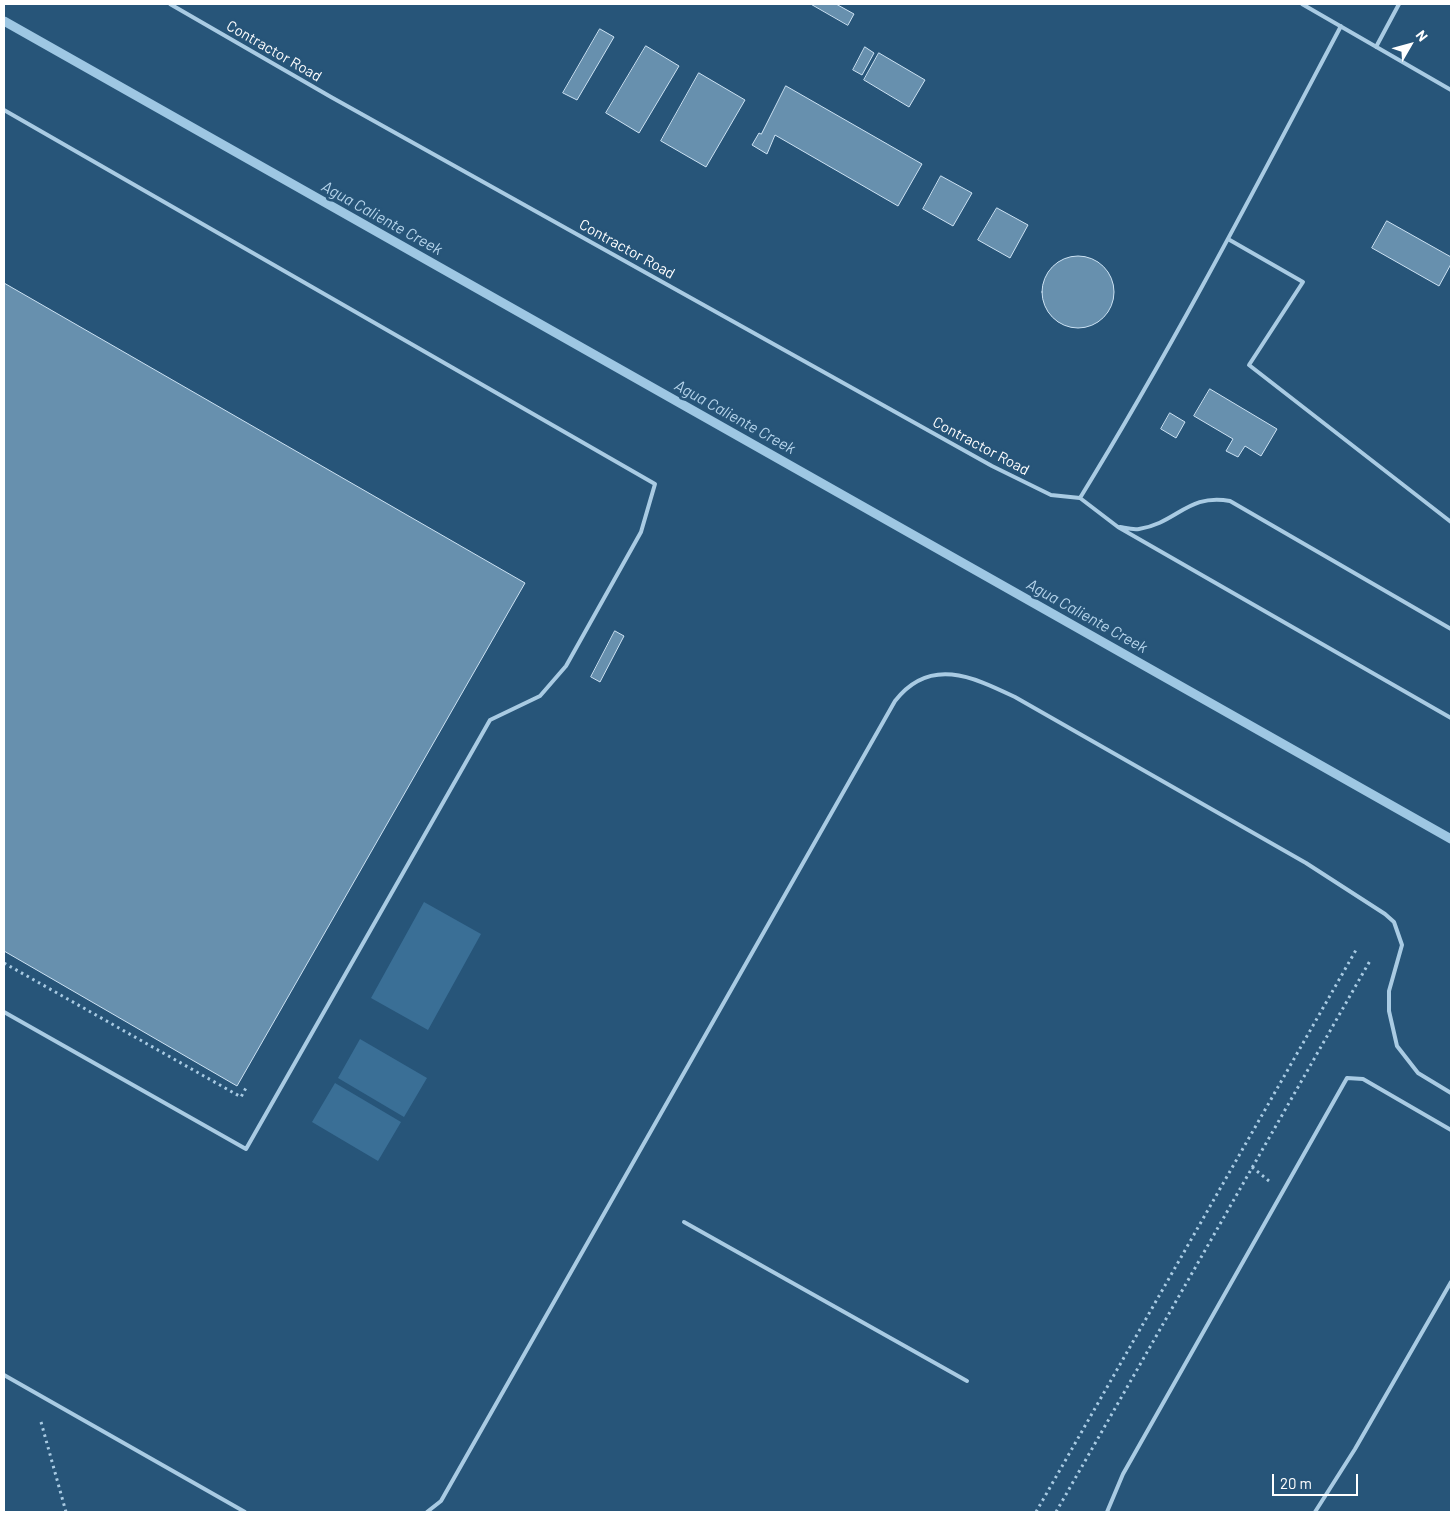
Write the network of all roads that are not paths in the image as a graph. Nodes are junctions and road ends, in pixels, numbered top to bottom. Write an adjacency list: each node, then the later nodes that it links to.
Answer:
1 (170, 4): 9 (lane, Contractor Road)
2 (1304, 4): 4 (lane)
3 (1399, 4): 5 (lane)
4 (1341, 26): 5 (lane); 8 (lane)
5 (1376, 47): 6 (lane)
6 (1451, 90)
7 (4, 110): 14 (lane)
8 (1228, 239): 9 (lane); 10 (lane)
9 (1080, 498): 11 (lane)
10 (1451, 522)
11 (1118, 527): 12 (lane); 13 (lane)
12 (1451, 629)
13 (1451, 718)
14 (4, 1012)
15 (1451, 1093): 22 (lane)
16 (1451, 1130): 23 (lane)
17 (684, 1222): 20 (lane)
18 (1451, 1282): 24 (lane)
19 (4, 1375): 21 (lane)
20 (967, 1381)
21 (245, 1512)
22 (426, 1512)
23 (1107, 1512)
24 (1315, 1512)

